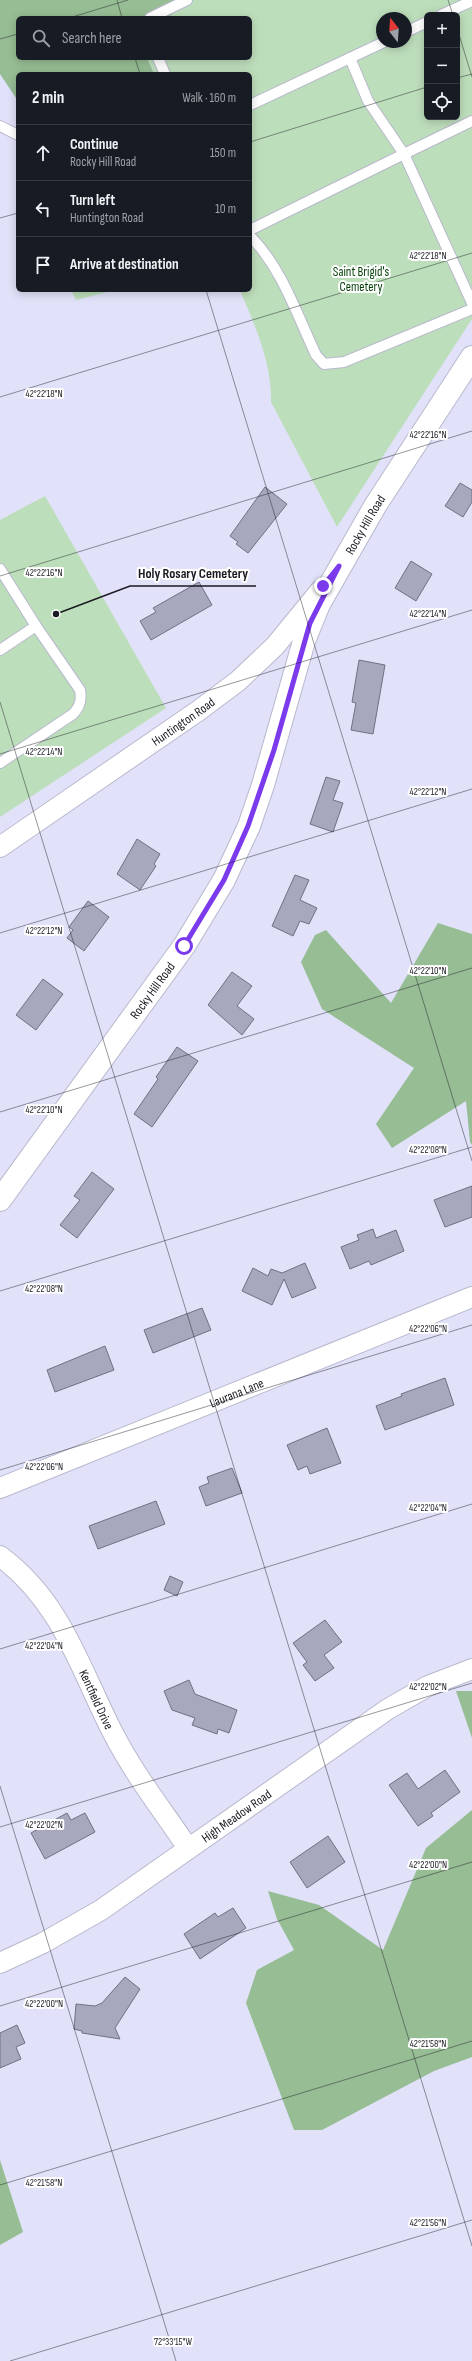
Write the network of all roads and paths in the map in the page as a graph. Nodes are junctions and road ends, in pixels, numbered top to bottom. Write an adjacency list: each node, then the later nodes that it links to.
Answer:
1 (187, 0): 4 (lane)
2 (472, 1): 3 (lane)
3 (448, 12)
4 (154, 16)
5 (424, 23): 6 (lane)
6 (412, 29)
7 (376, 46): 8 (lane)
8 (350, 58): 11 (lane); 15 (lane)
9 (159, 60): 10 (lane)
10 (164, 72)
11 (252, 104)
12 (472, 121): 15 (lane)
13 (0, 126): 14 (lane)
14 (16, 134)
15 (404, 154): 16 (lane); 18 (lane)
16 (252, 229)
17 (252, 238): 19 (lane)
18 (472, 303)
19 (472, 309)
20 (472, 357): 21 (street, Rocky Hill Road)
21 (339, 566): 26 (street, Huntington Road); 27 (street, Rocky Hill Road)
22 (0, 569): 23 (lane)
23 (36, 626): 24 (lane); 25 (lane)
24 (0, 650)
25 (0, 763)
26 (0, 847)
27 (0, 1200)
28 (472, 1297): 29 (street, Laurana Lane)
29 (0, 1488)
30 (0, 1556): 32 (street, Kentfield Drive)
31 (472, 1669): 32 (street, High Meadow Road)
32 (188, 1848): 33 (street, High Meadow Road)
33 (0, 1963)

